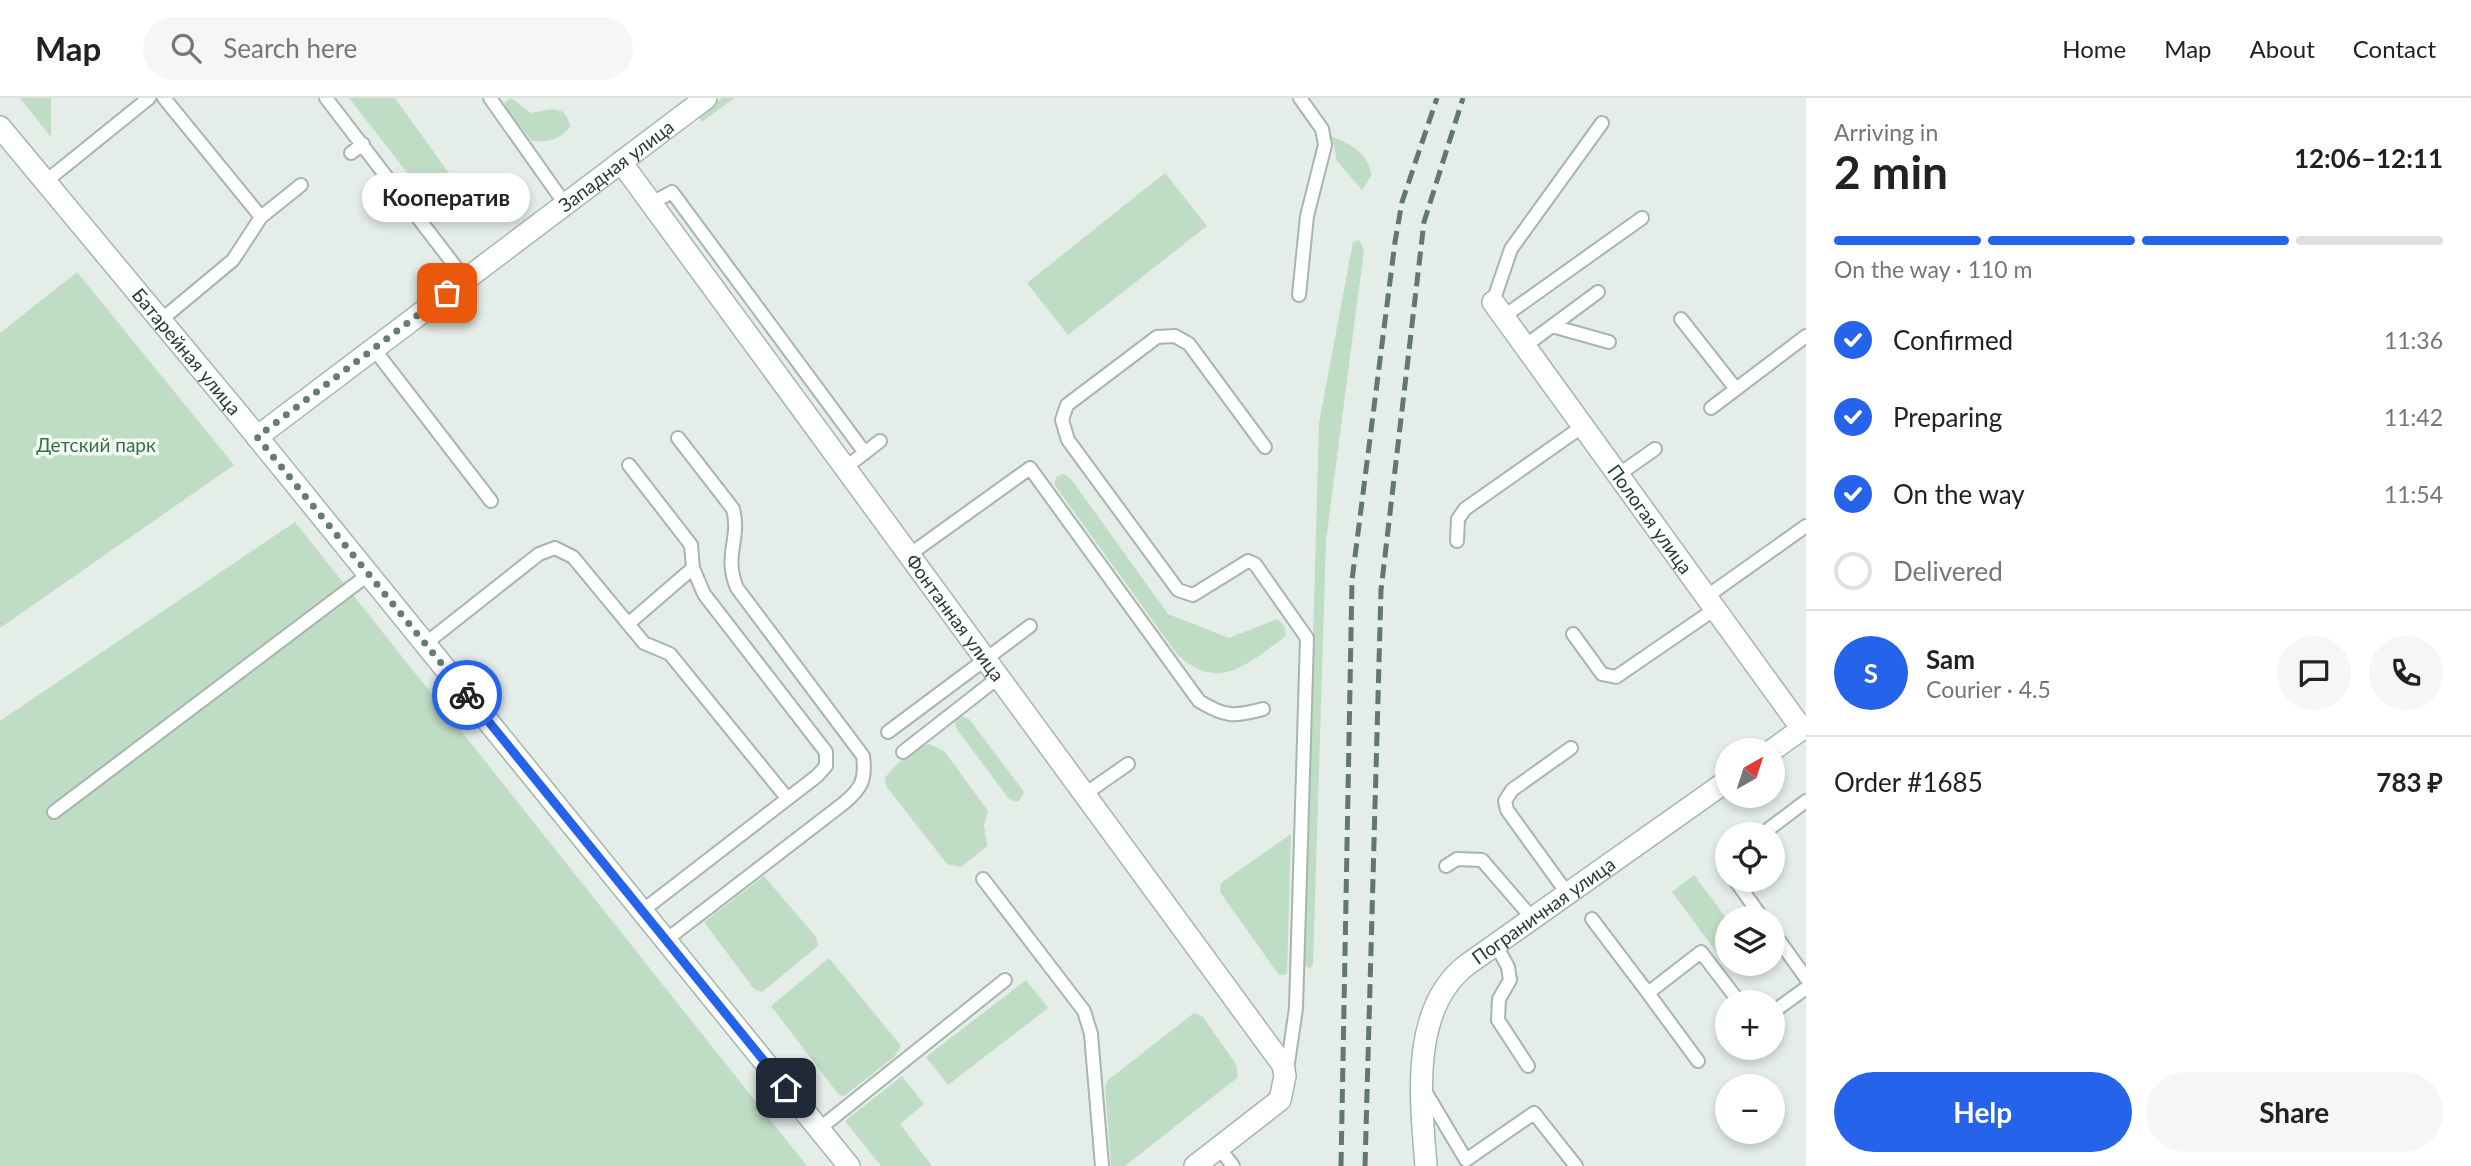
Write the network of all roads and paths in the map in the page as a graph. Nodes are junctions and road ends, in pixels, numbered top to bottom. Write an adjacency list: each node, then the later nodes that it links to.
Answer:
1 (149, 98): 12 (lane)
2 (164, 98): 16 (lane)
3 (326, 98): 9 (lane)
4 (490, 98): 15 (lane)
5 (706, 98): 11 (street, Западная улица)
6 (1300, 98): 20 (lane)
7 (1602, 123): 21 (lane)
8 (0, 127): 12 (street, Батарейная улица)
9 (363, 144): 10 (lane); 18 (lane)
10 (351, 153)
11 (621, 162): 14 (street, Фонтанная улица); 15 (street, Западная улица)
12 (46, 182): 23 (street, Батарейная улица)
13 (301, 185): 16 (lane)
14 (652, 203): 37 (lane); 39 (street, Фонтанная улица)
15 (565, 204): 18 (street, Западная улица)
16 (261, 217): 23 (lane)
17 (1643, 218): 21 (lane)
18 (466, 279): 28 (street, Западная улица)
19 (1598, 292): 24 (lane)
20 (1299, 295)
21 (1498, 309): 27 (street, Пологая улица)
22 (1681, 319): 29 (lane)
23 (161, 320): 32 (street, Батарейная улица)
24 (1552, 326): 26 (lane); 27 (lane)
25 (1806, 337): 29 (lane)
26 (1609, 342)
27 (1525, 346): 31 (street, Пологая улица)
28 (374, 349): 32 (street, Западная улица); 41 (lane)
29 (1736, 389): 30 (lane)
30 (1712, 408)
31 (1583, 426): 40 (street, Пологая улица); 43 (lane)
32 (257, 437): 46 (street, Батарейная улица)
33 (678, 438): 73 (lane)
34 (880, 441): 37 (lane)
35 (1265, 447): 84 (lane)
36 (1655, 449): 40 (lane)
37 (865, 453): 39 (lane)
38 (629, 466): 45 (lane)
39 (845, 468): 44 (street, Фонтанная улица)
40 (1618, 475): 47 (street, Пологая улица)
41 (491, 501)
42 (1806, 526): 47 (lane)
43 (1457, 541)
44 (909, 555): 52 (street, Фонтанная улица); 54 (lane)
45 (693, 568): 48 (lane); 63 (lane)
46 (369, 574): 51 (street, Батарейная улица); 65 (lane)
47 (1710, 603): 50 (lane); 55 (street, Пологая улица)
48 (628, 624): 51 (lane); 63 (lane)
49 (1030, 626): 52 (lane)
50 (1573, 634)
51 (425, 644): 70 (street, Батарейная улица)
52 (986, 659): 53 (street, Фонтанная улица); 56 (lane)
53 (999, 677): 59 (lane); 62 (street, Фонтанная улица)
54 (1263, 709)
55 (1805, 730): 57 (street)
56 (888, 732)
57 (1785, 742)
58 (1571, 748): 69 (lane)
59 (903, 752)
60 (1128, 764): 62 (lane)
61 (1715, 789): 69 (street, Пограничная улица)
62 (1085, 794): 84 (street, Фонтанная улица)
63 (787, 798): 70 (lane)
64 (1806, 801): 66 (lane)
65 (54, 812)
66 (1778, 822)
67 (1446, 866): 71 (lane)
68 (983, 879): 90 (lane)
69 (1567, 893): 71 (street, Пограничная улица)
70 (642, 911): 73 (street, Батарейная улица)
71 (1532, 918): 74 (street, Пограничная улица)
72 (1592, 919): 80 (lane)
73 (666, 940): 86 (street, Батарейная улица)
74 (1496, 945): 83 (lane); 85 (street, Пограничная улица)
75 (1785, 949): 76 (lane)
76 (1806, 978)
77 (1005, 980): 86 (lane)
78 (1806, 988): 81 (lane)
79 (1730, 990): 80 (lane)
80 (1648, 993): 82 (lane)
81 (1785, 1003)
82 (1698, 1061)
83 (1528, 1066)
84 (1285, 1076): 87 (street)
85 (1419, 1081): 88 (lane); 93 (street)
86 (819, 1129): 89 (street, Батарейная улица)
87 (1219, 1148): 91 (street); 92 (lane)
88 (1462, 1163): 94 (lane)
89 (849, 1166)
90 (1102, 1166)
91 (1195, 1166)
92 (1233, 1166)
93 (1426, 1166)
94 (1576, 1166)

